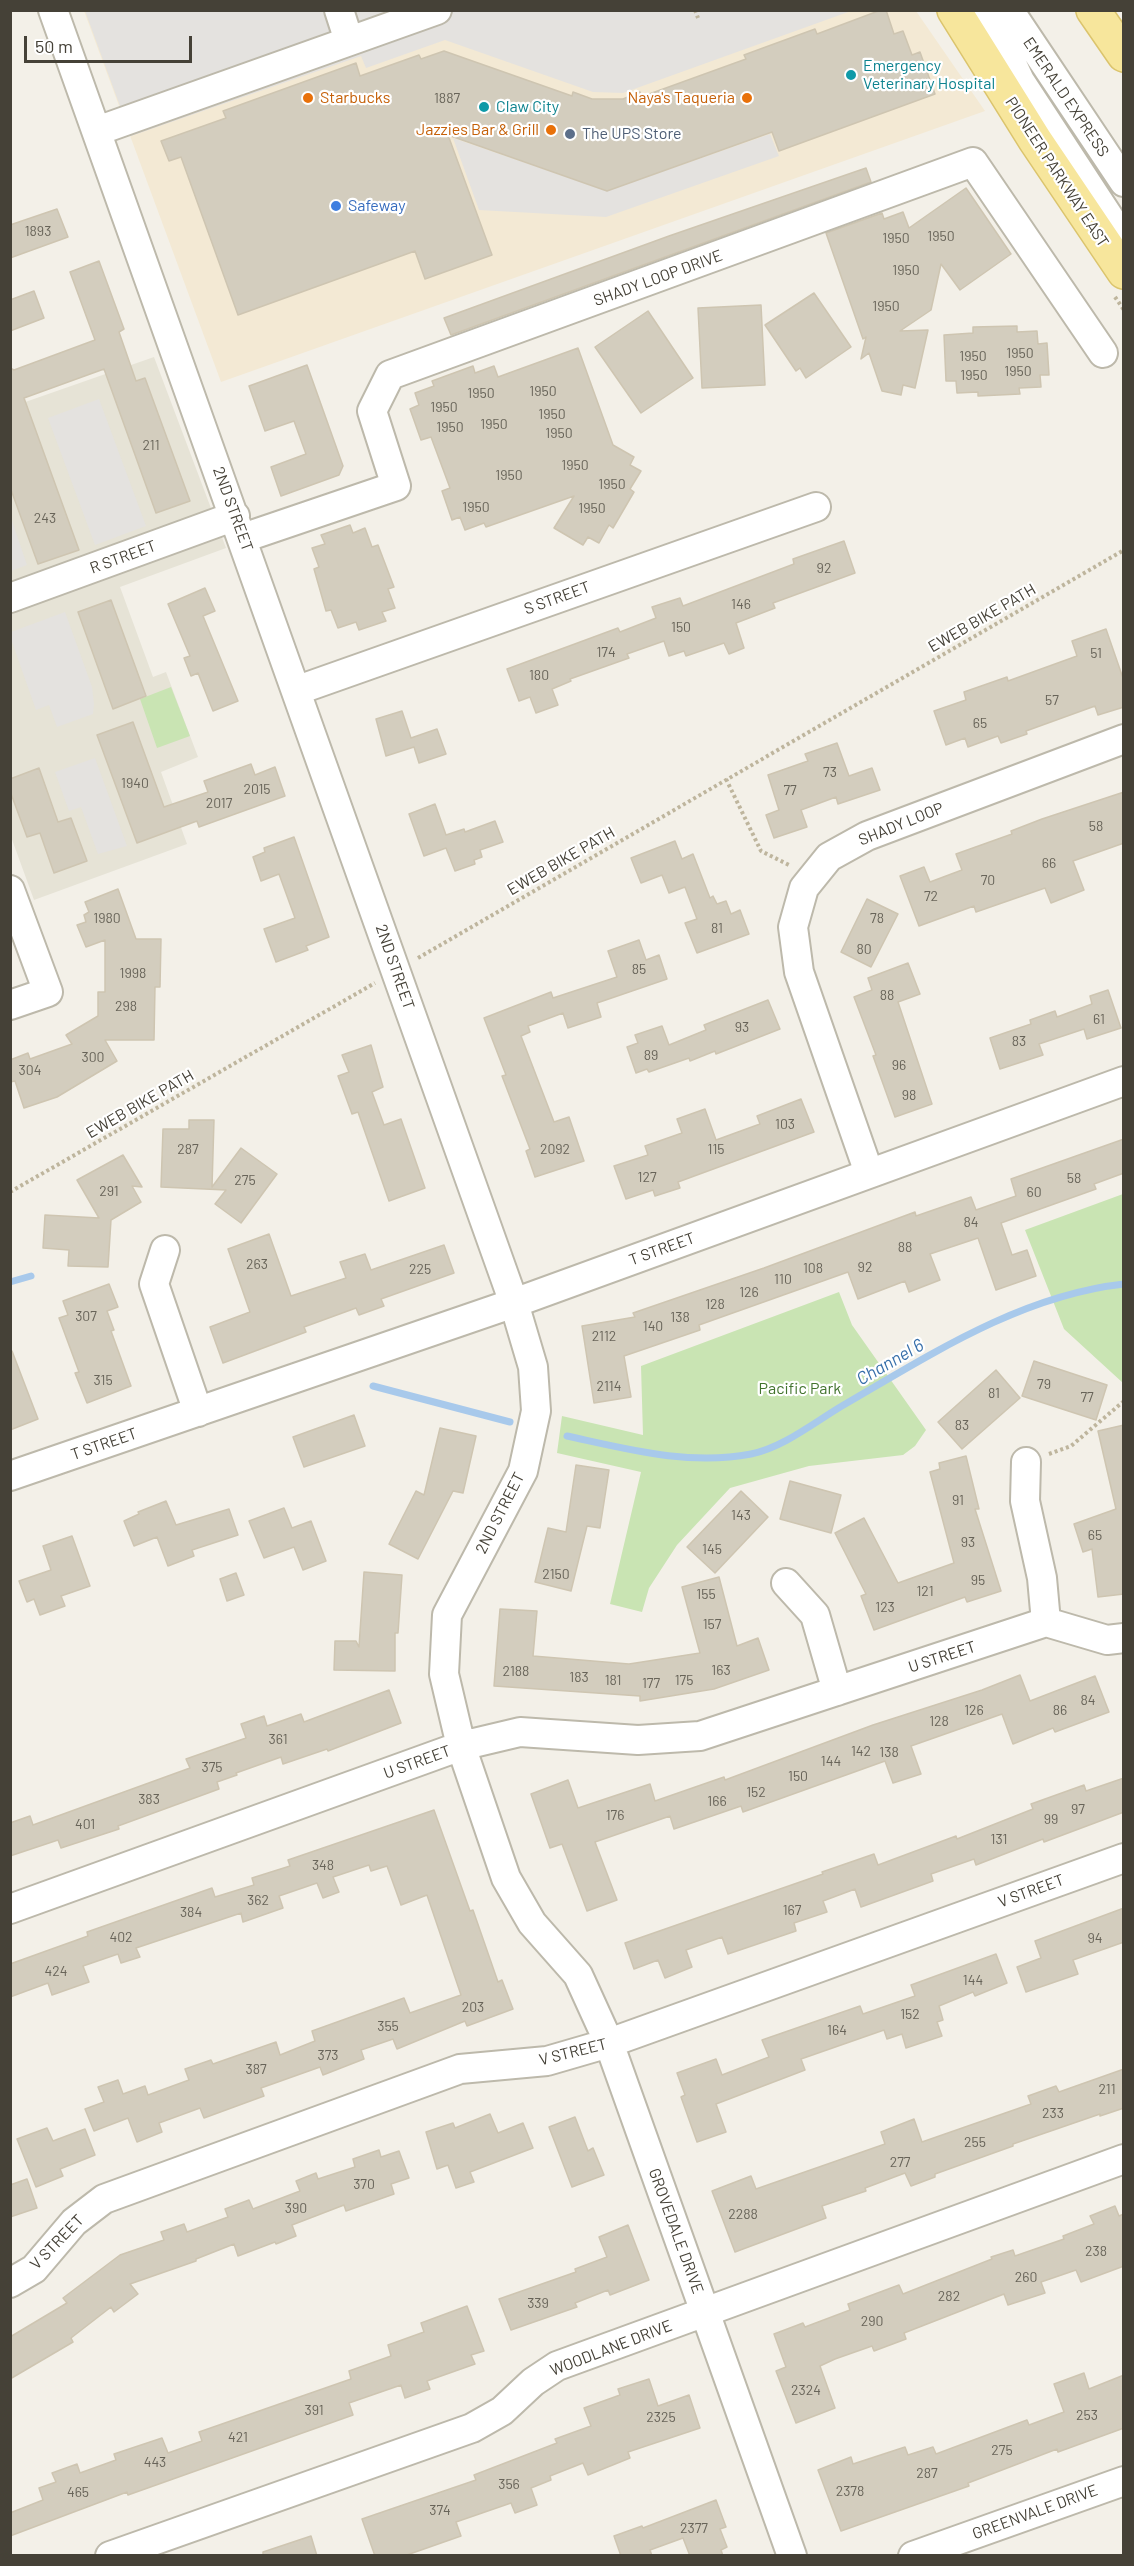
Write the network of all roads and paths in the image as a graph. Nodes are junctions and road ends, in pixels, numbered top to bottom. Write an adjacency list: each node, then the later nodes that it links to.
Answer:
1 (54, 10): 12 (street, 2ND STREET)
2 (339, 10): 10 (street)
3 (437, 10): 10 (street)
4 (695, 10): 9 (path)
5 (954, 10): 15 (main road, PIONEER PARKWAY EAST)
6 (987, 10): 14 (street, EMERALD EXPRESS)
7 (1009, 10): 13 (street, EMERALD EXPRESS)
8 (1093, 10): 11 (main road)
9 (698, 18)
10 (350, 41): 12 (street)
11 (1124, 55)
12 (97, 131): 18 (street, 2ND STREET)
13 (1124, 182)
14 (1124, 240)
15 (1124, 272)
16 (1103, 353): 18 (street, SHADY LOOP DRIVE)
17 (816, 507): 21 (street, S STREET)
18 (239, 527): 20 (street, R STREET); 21 (street, 2ND STREET)
19 (1124, 550): 23 (path, EWEB BIKE PATH)
20 (10, 598)
21 (298, 690): 26 (street, 2ND STREET)
22 (1124, 739): 24 (street, SHADY LOOP)
23 (726, 779): 24 (path); 26 (path, EWEB BIKE PATH)
24 (813, 876): 29 (street, SHADY LOOP)
25 (10, 890): 27 (street)
26 (396, 971): 30 (path, EWEB BIKE PATH); 32 (street, 2ND STREET)
27 (10, 1005)
28 (1124, 1081): 29 (street, T STREET)
29 (869, 1173): 32 (street, T STREET)
30 (10, 1192)
31 (165, 1250): 34 (street)
32 (514, 1303): 34 (street, T STREET); 41 (street, 2ND STREET)
33 (1124, 1401): 35 (path)
34 (198, 1412): 36 (street, T STREET)
35 (1026, 1462): 38 (street)
36 (10, 1476)
37 (786, 1583): 40 (street)
38 (1046, 1622): 39 (street); 40 (street, U STREET)
39 (1124, 1638)
40 (837, 1691): 41 (street, U STREET)
41 (461, 1746): 43 (street, U STREET); 44 (street, 2ND STREET)
42 (1124, 1858): 45 (street, V STREET)
43 (10, 1909)
44 (532, 1923): 45 (street, GROVEDALE DRIVE)
45 (609, 2043): 47 (street, V STREET); 48 (street, GROVEDALE DRIVE)
46 (1124, 2159): 48 (street, WOODLANE DRIVE)
47 (10, 2283)
48 (705, 2312): 50 (street, WOODLANE DRIVE); 51 (street, GROVEDALE DRIVE)
49 (1124, 2481): 52 (street, GREENVALE DRIVE)
50 (110, 2556)
51 (792, 2556)
52 (913, 2556)

